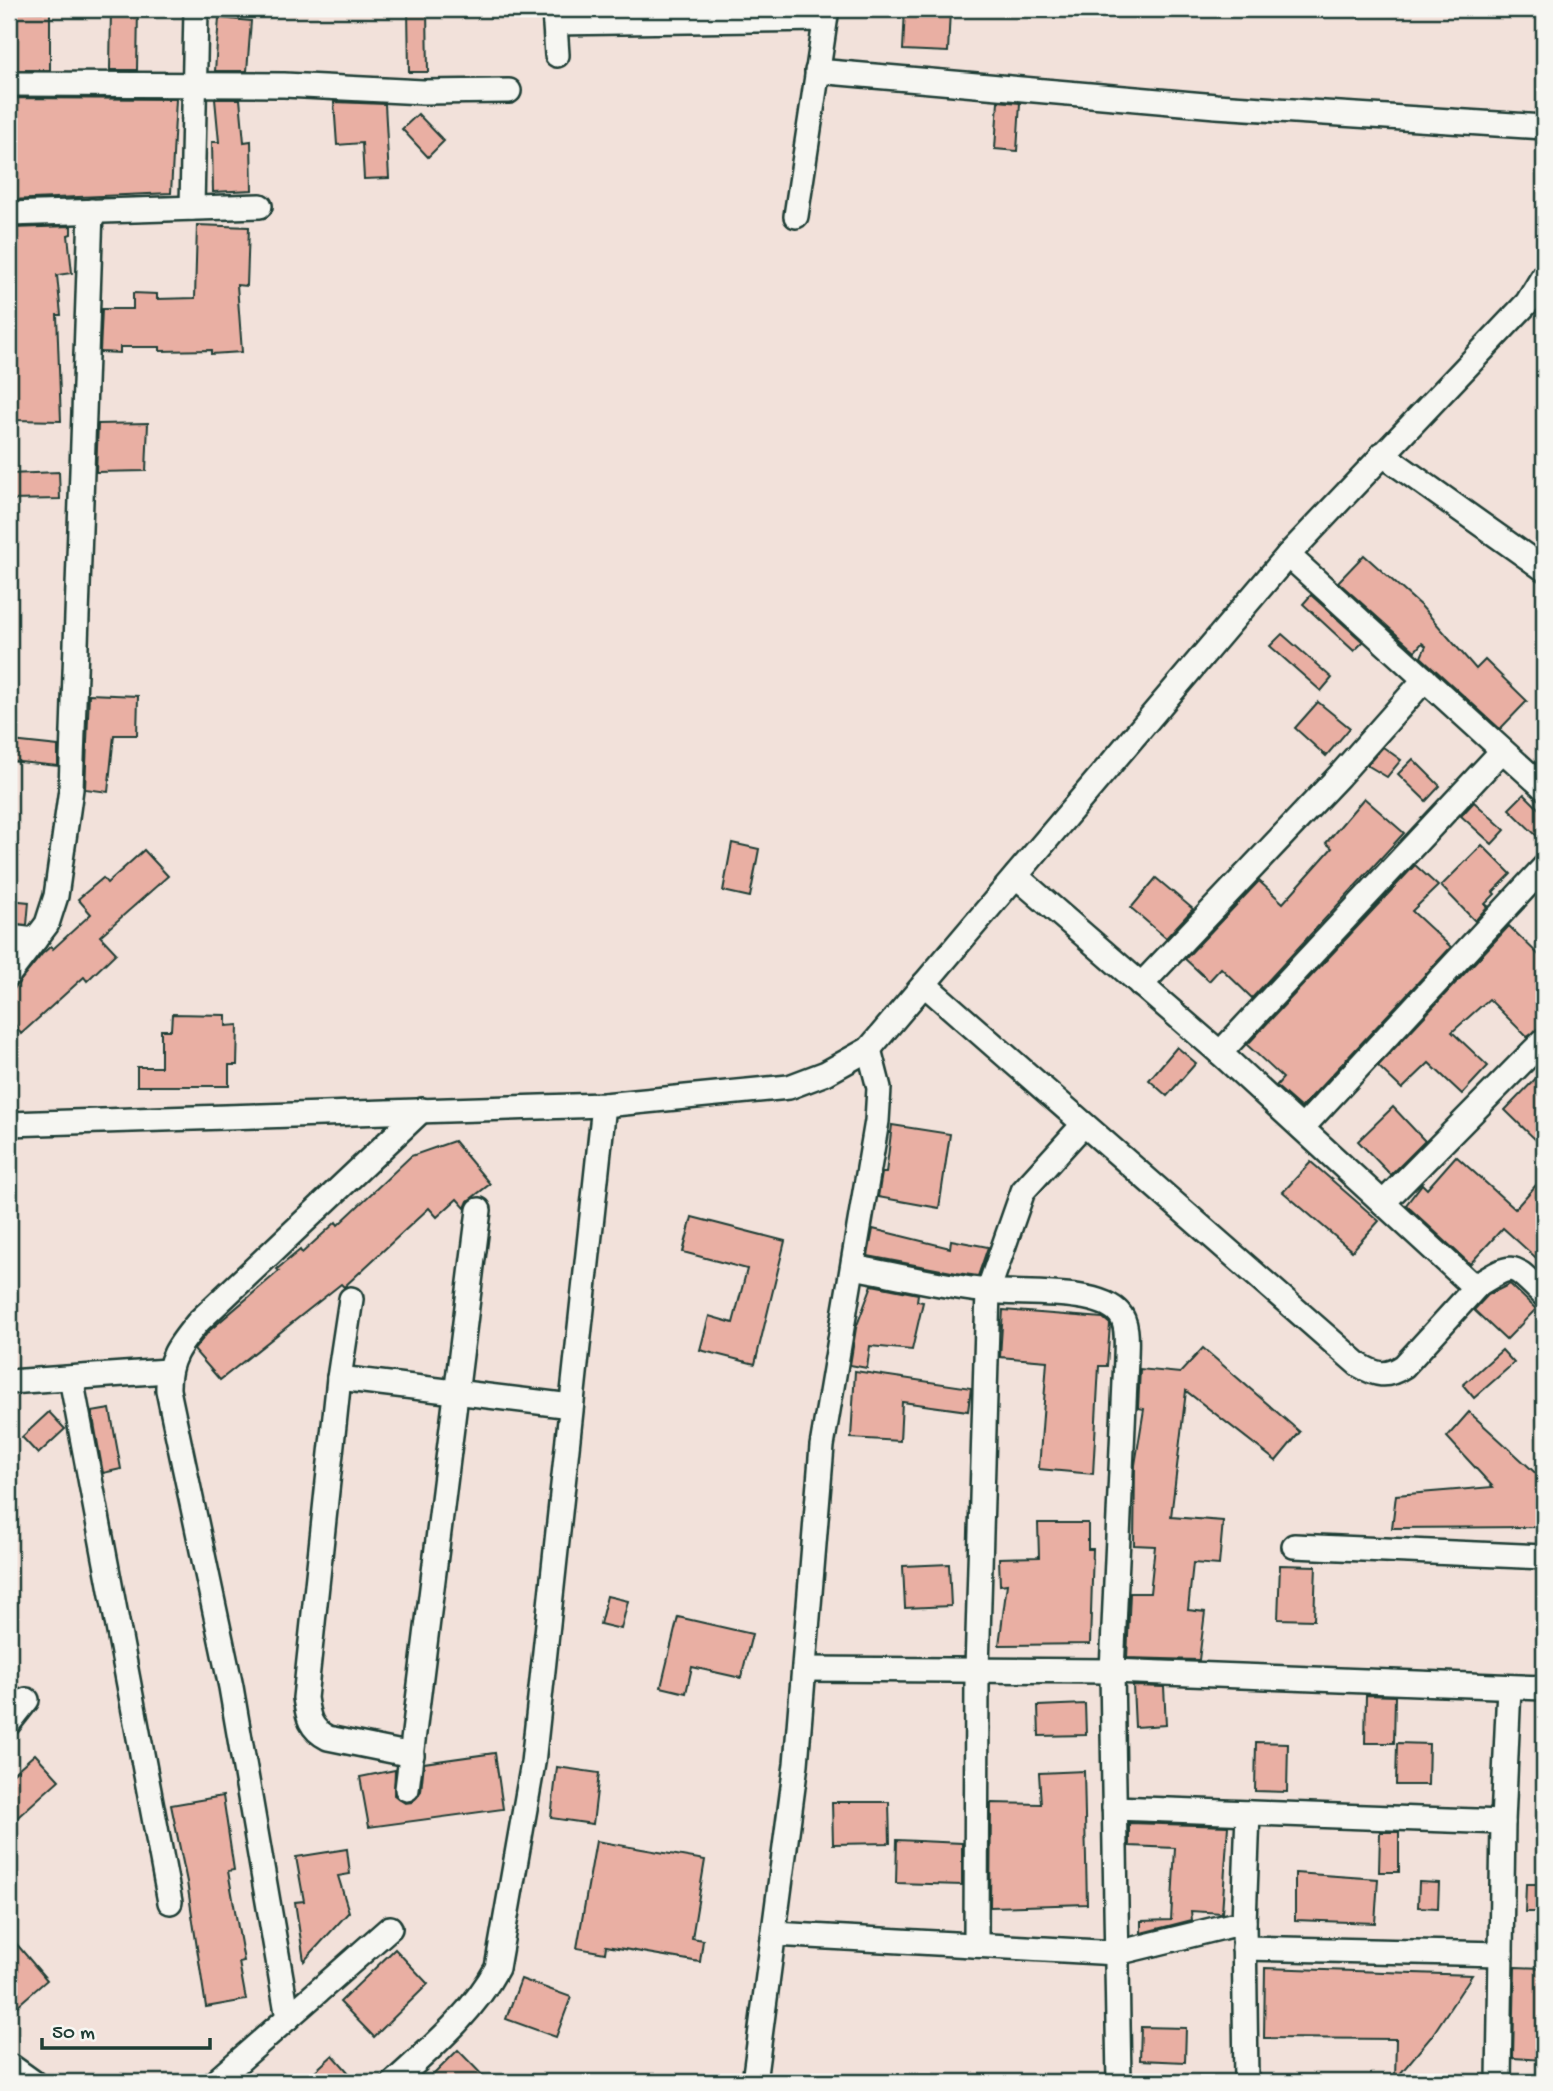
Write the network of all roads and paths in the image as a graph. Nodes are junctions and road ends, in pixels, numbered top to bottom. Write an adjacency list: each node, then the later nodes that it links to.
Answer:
1 (196, 9): 7 (street)
2 (826, 14): 3 (street); 5 (street)
3 (555, 16): 4 (street)
4 (557, 55)
5 (817, 71): 9 (street); 14 (street)
6 (9, 84): 7 (street)
7 (196, 84): 8 (street); 11 (street)
8 (509, 91)
9 (1544, 127)
10 (260, 206): 11 (street)
11 (192, 208): 12 (street)
12 (91, 211): 13 (street); 26 (street)
13 (9, 214)
14 (796, 216)
15 (1544, 275): 16 (street)
16 (1535, 308): 17 (street)
17 (1382, 454): 18 (street); 19 (street)
18 (1288, 555): 20 (street); 24 (street)
19 (1544, 569)
20 (1426, 679): 21 (street); 29 (street)
21 (1502, 751): 22 (street); 32 (street)
22 (1544, 788)
23 (1544, 867): 37 (street)
24 (1016, 876): 28 (street); 29 (street)
25 (9, 937): 26 (street)
26 (35, 940): 27 (street)
27 (9, 974)
28 (924, 984): 31 (street); 36 (street)
29 (1141, 985): 32 (street)
30 (1544, 1040): 38 (street)
31 (869, 1049): 33 (street); 40 (street)
32 (1220, 1053): 37 (street)
33 (604, 1105): 34 (street); 50 (street)
34 (422, 1110): 35 (street); 45 (street)
35 (9, 1124)
36 (1083, 1125): 41 (street); 42 (street)
37 (1302, 1128): 38 (street)
38 (1383, 1203): 41 (street)
39 (479, 1210): 49 (street)
40 (853, 1267): 42 (street); 53 (street)
41 (1479, 1284): 43 (street)
42 (988, 1291): 54 (street); 55 (street)
43 (1544, 1295)
44 (351, 1298): 47 (street)
45 (167, 1371): 46 (street); 73 (street)
46 (71, 1378): 48 (street); 65 (street)
47 (339, 1378): 49 (street); 60 (street)
48 (9, 1382)
49 (457, 1392): 50 (street); 60 (street)
50 (571, 1406): 77 (street)
51 (1294, 1546): 52 (street)
52 (1544, 1556)
53 (804, 1669): 54 (street); 68 (street)
54 (977, 1670): 55 (street); 69 (street)
55 (1112, 1671): 56 (street); 62 (street)
56 (1509, 1686): 57 (street); 64 (street)
57 (1544, 1688)
58 (27, 1700): 59 (street)
59 (9, 1723)
60 (412, 1755): 61 (street)
61 (407, 1788)
62 (1114, 1808): 63 (street); 71 (street)
63 (1248, 1812): 64 (street); 66 (street)
64 (1503, 1822): 72 (street)
65 (170, 1902)
66 (1244, 1922): 70 (street); 71 (street)
67 (390, 1928): 73 (street)
68 (774, 1934): 69 (street); 78 (street)
69 (976, 1945): 71 (street)
70 (1244, 1948): 72 (street); 80 (street)
71 (1116, 1952): 79 (street)
72 (1501, 1954): 81 (street)
73 (288, 2018): 76 (street)
74 (12, 2067): 75 (street)
75 (33, 2082)
76 (215, 2082)
77 (394, 2082)
78 (754, 2082)
79 (1119, 2082)
80 (1246, 2082)
81 (1499, 2082)

